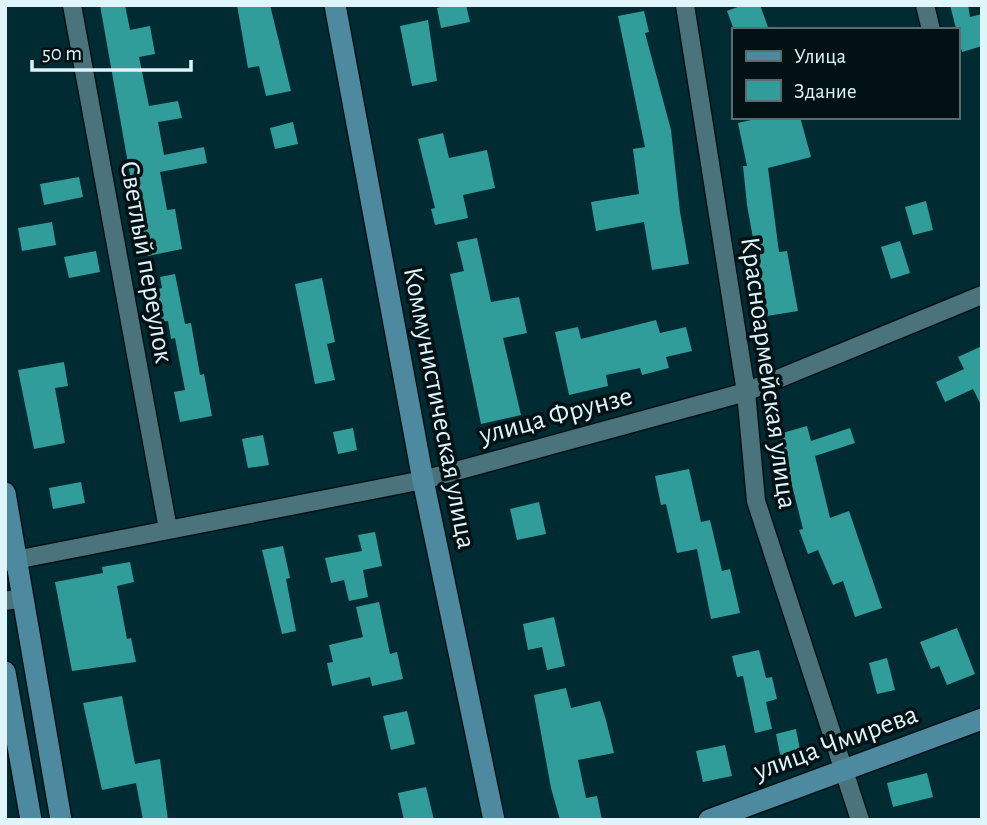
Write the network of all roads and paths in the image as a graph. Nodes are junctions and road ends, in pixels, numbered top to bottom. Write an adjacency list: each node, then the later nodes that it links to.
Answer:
1 (72, 5): 10 (street, Светлый переулок)
2 (335, 5): 8 (street, Коммунистическая улица)
3 (684, 5): 7 (street, Красноармейская улица)
4 (925, 5): 5 (street)
5 (931, 28)
6 (982, 295): 7 (street, улица Фрунзе)
7 (746, 392): 8 (street, улица Фрунзе); 15 (street, Красноармейская улица)
8 (423, 480): 10 (street, улица Фрунзе); 18 (street, Коммунистическая улица)
9 (5, 493): 11 (street)
10 (169, 529): 11 (street, улица Фрунзе)
11 (11, 561): 12 (street)
12 (14, 599): 17 (street)
13 (5, 672): 16 (street)
14 (982, 719): 15 (street, улица Чмирева)
15 (846, 769): 19 (street, улица Чмирева); 20 (street, Красноармейская улица)
16 (31, 820)
17 (61, 820)
18 (494, 820)
19 (709, 820)
20 (860, 820)

